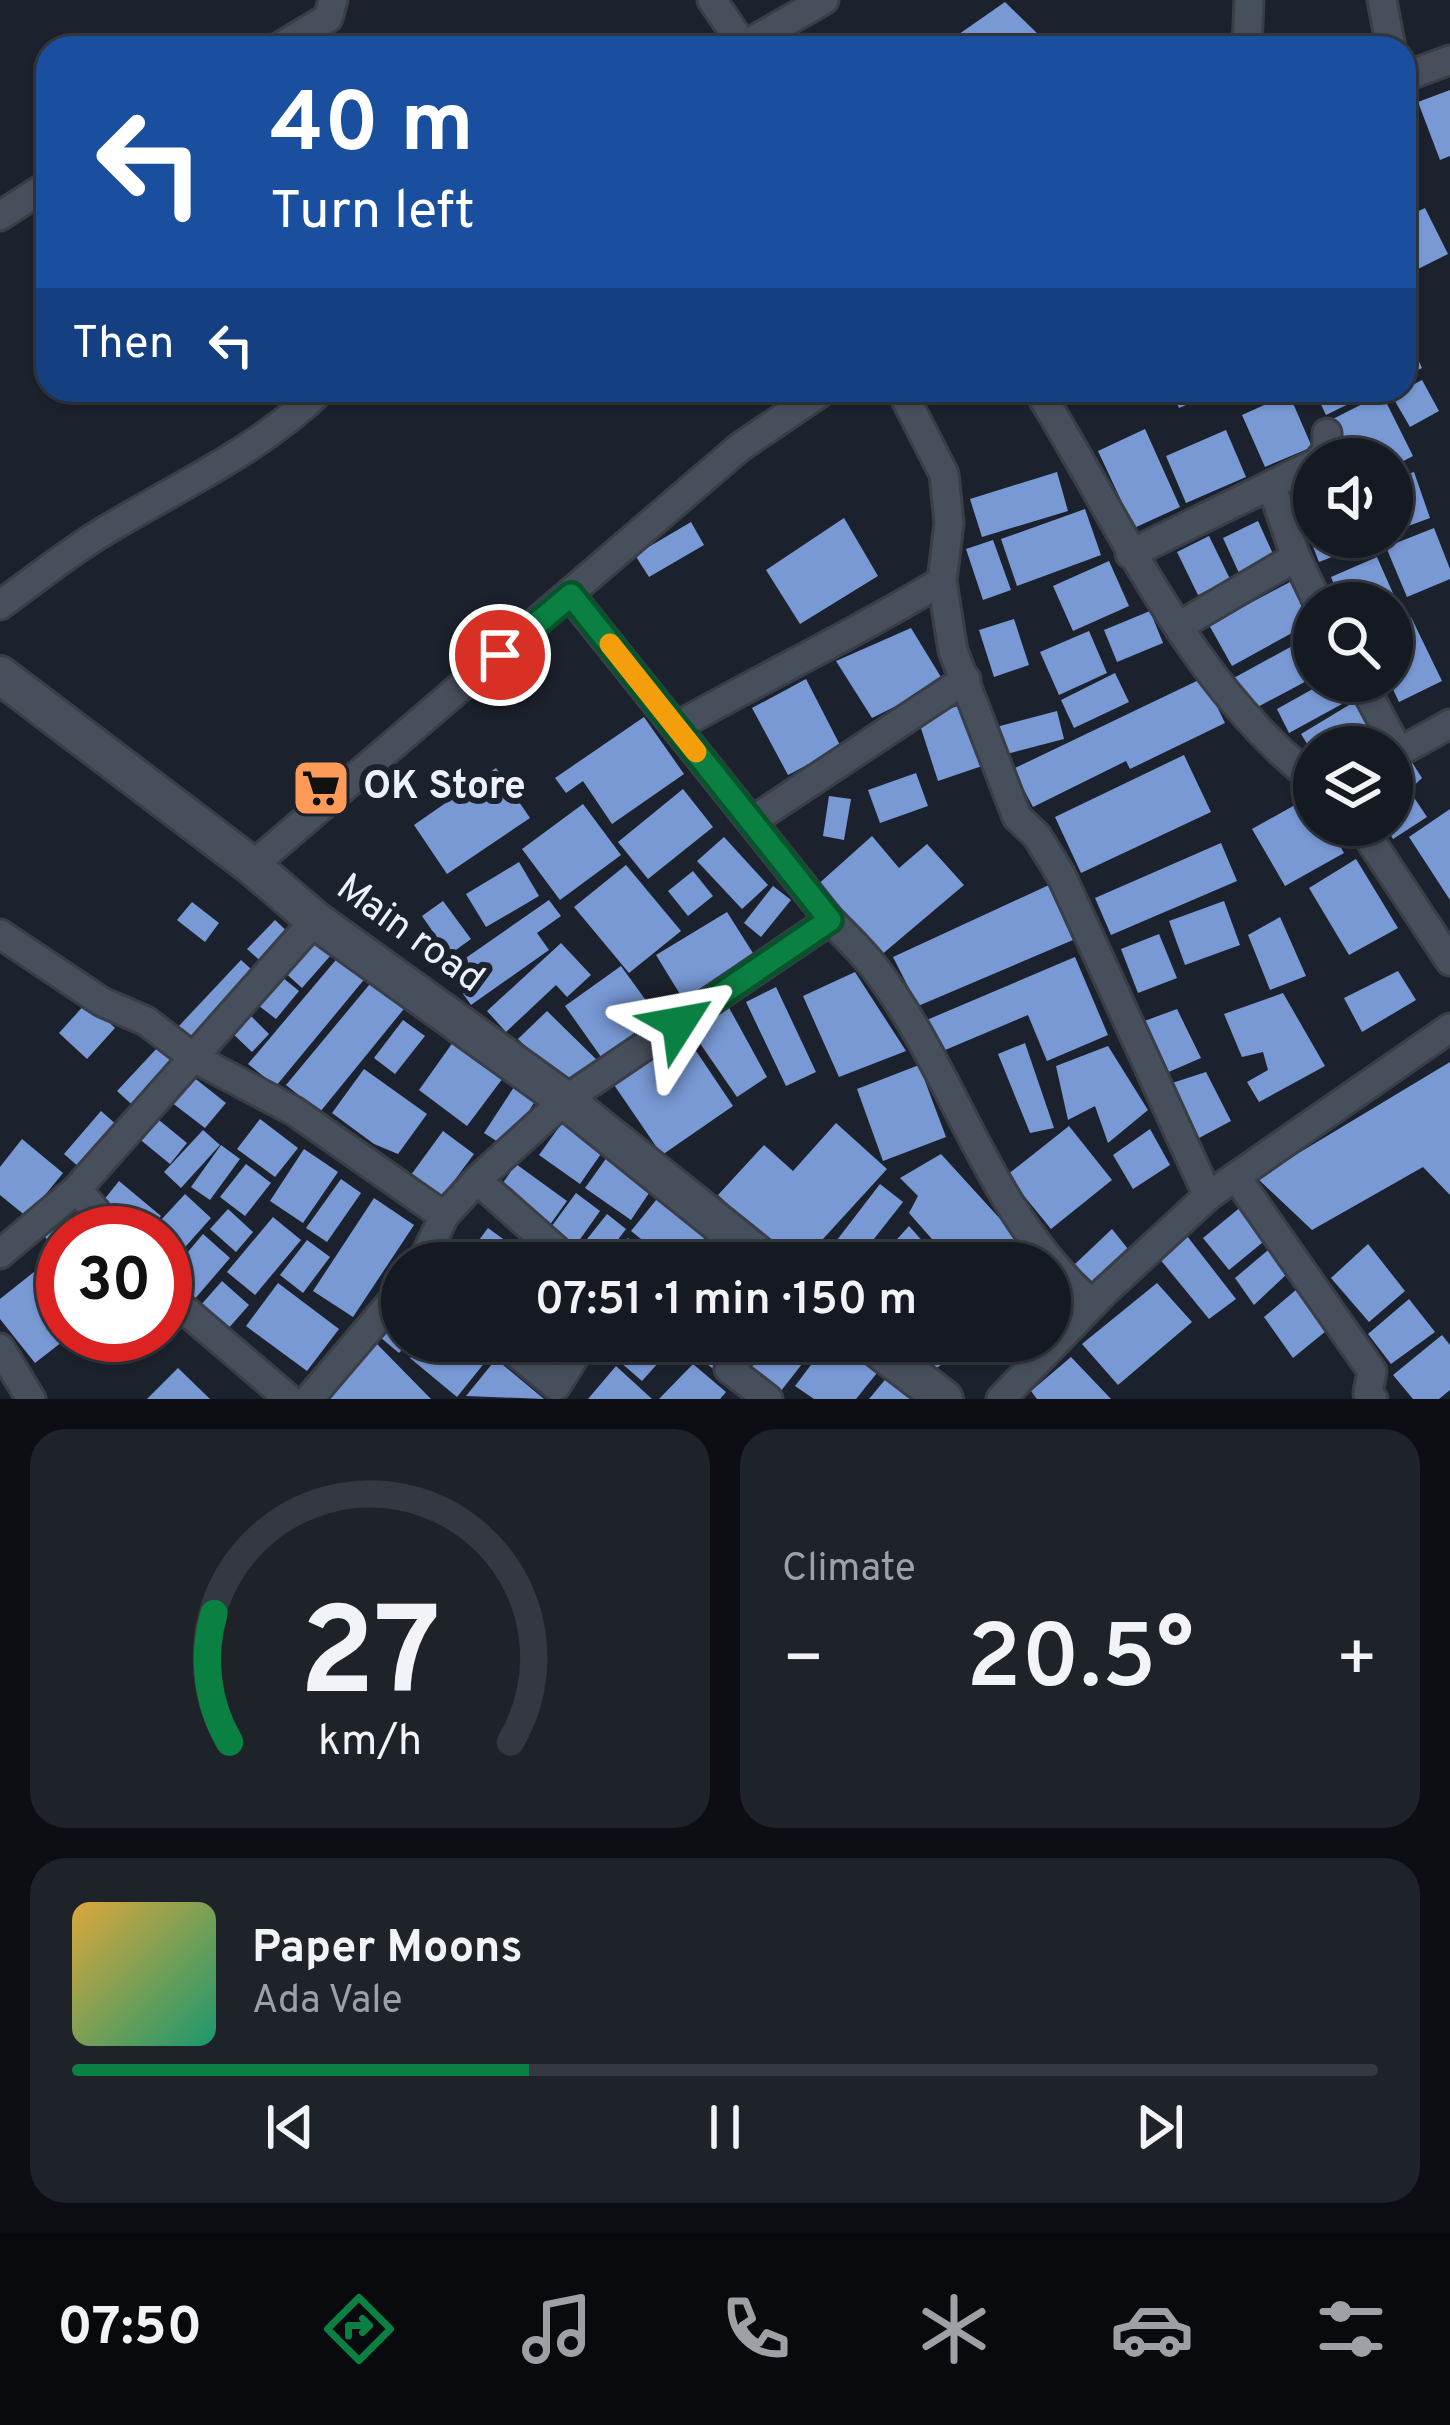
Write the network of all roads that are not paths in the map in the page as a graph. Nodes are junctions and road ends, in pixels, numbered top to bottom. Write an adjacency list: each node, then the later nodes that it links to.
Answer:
1 (333, 0): 6 (street)
2 (712, 0): 7 (street)
3 (824, 0): 8 (street)
4 (1249, 0): 9 (street)
5 (1382, 0): 10 (street)
6 (298, 36)
7 (736, 36)
8 (762, 36)
9 (1248, 36)
10 (1388, 36)
11 (1450, 61): 12 (street)
12 (1416, 73)
13 (36, 193): 14 (street)
14 (0, 216)
15 (309, 402): 26 (street)
16 (806, 402): 25 (street)
17 (907, 402): 24 (street)
18 (1045, 402): 22 (street)
19 (1293, 470): 20 (street)
20 (1271, 485): 21 (street); 22 (street)
21 (1293, 547)
22 (1130, 554): 27 (street)
23 (1293, 558): 27 (street)
24 (942, 581): 29 (street); 31 (street)
25 (571, 595): 31 (street); 36 (street)
26 (0, 605)
27 (1179, 626): 33 (street)
28 (0, 675): 36 (street, Main road)
29 (966, 680): 34 (street); 47 (street)
30 (1450, 724): 32 (street)
31 (676, 727): 34 (street)
32 (1413, 745)
33 (1293, 759)
34 (752, 821): 38 (street)
35 (1374, 846): 40 (street)
36 (252, 866): 37 (street, Main road)
37 (315, 920): 42 (street); 43 (street, Main road)
38 (830, 920): 43 (street); 54 (street)
39 (0, 934): 42 (street)
40 (1450, 961)
41 (1450, 1028): 44 (street)
42 (194, 1058): 46 (street); 49 (street)
43 (565, 1100): 45 (street); 52 (street, Main road)
44 (1236, 1177): 47 (street); 68 (street)
45 (477, 1180): 49 (street); 51 (street)
46 (77, 1189): 48 (street); 53 (street)
47 (1208, 1196): 54 (street)
48 (91, 1206)
49 (444, 1216): 50 (street)
50 (432, 1242)
51 (547, 1242)
52 (742, 1242)
53 (0, 1253)
54 (1092, 1304): 67 (street)
55 (381, 1315): 64 (street)
56 (192, 1316): 63 (street)
57 (0, 1348): 62 (street)
58 (527, 1362): 59 (street)
59 (571, 1362)
60 (736, 1362): 65 (street)
61 (896, 1362): 66 (street)
62 (31, 1399)
63 (289, 1399)
64 (309, 1399)
65 (769, 1399)
66 (944, 1399)
67 (1001, 1399)
68 (1373, 1399)

